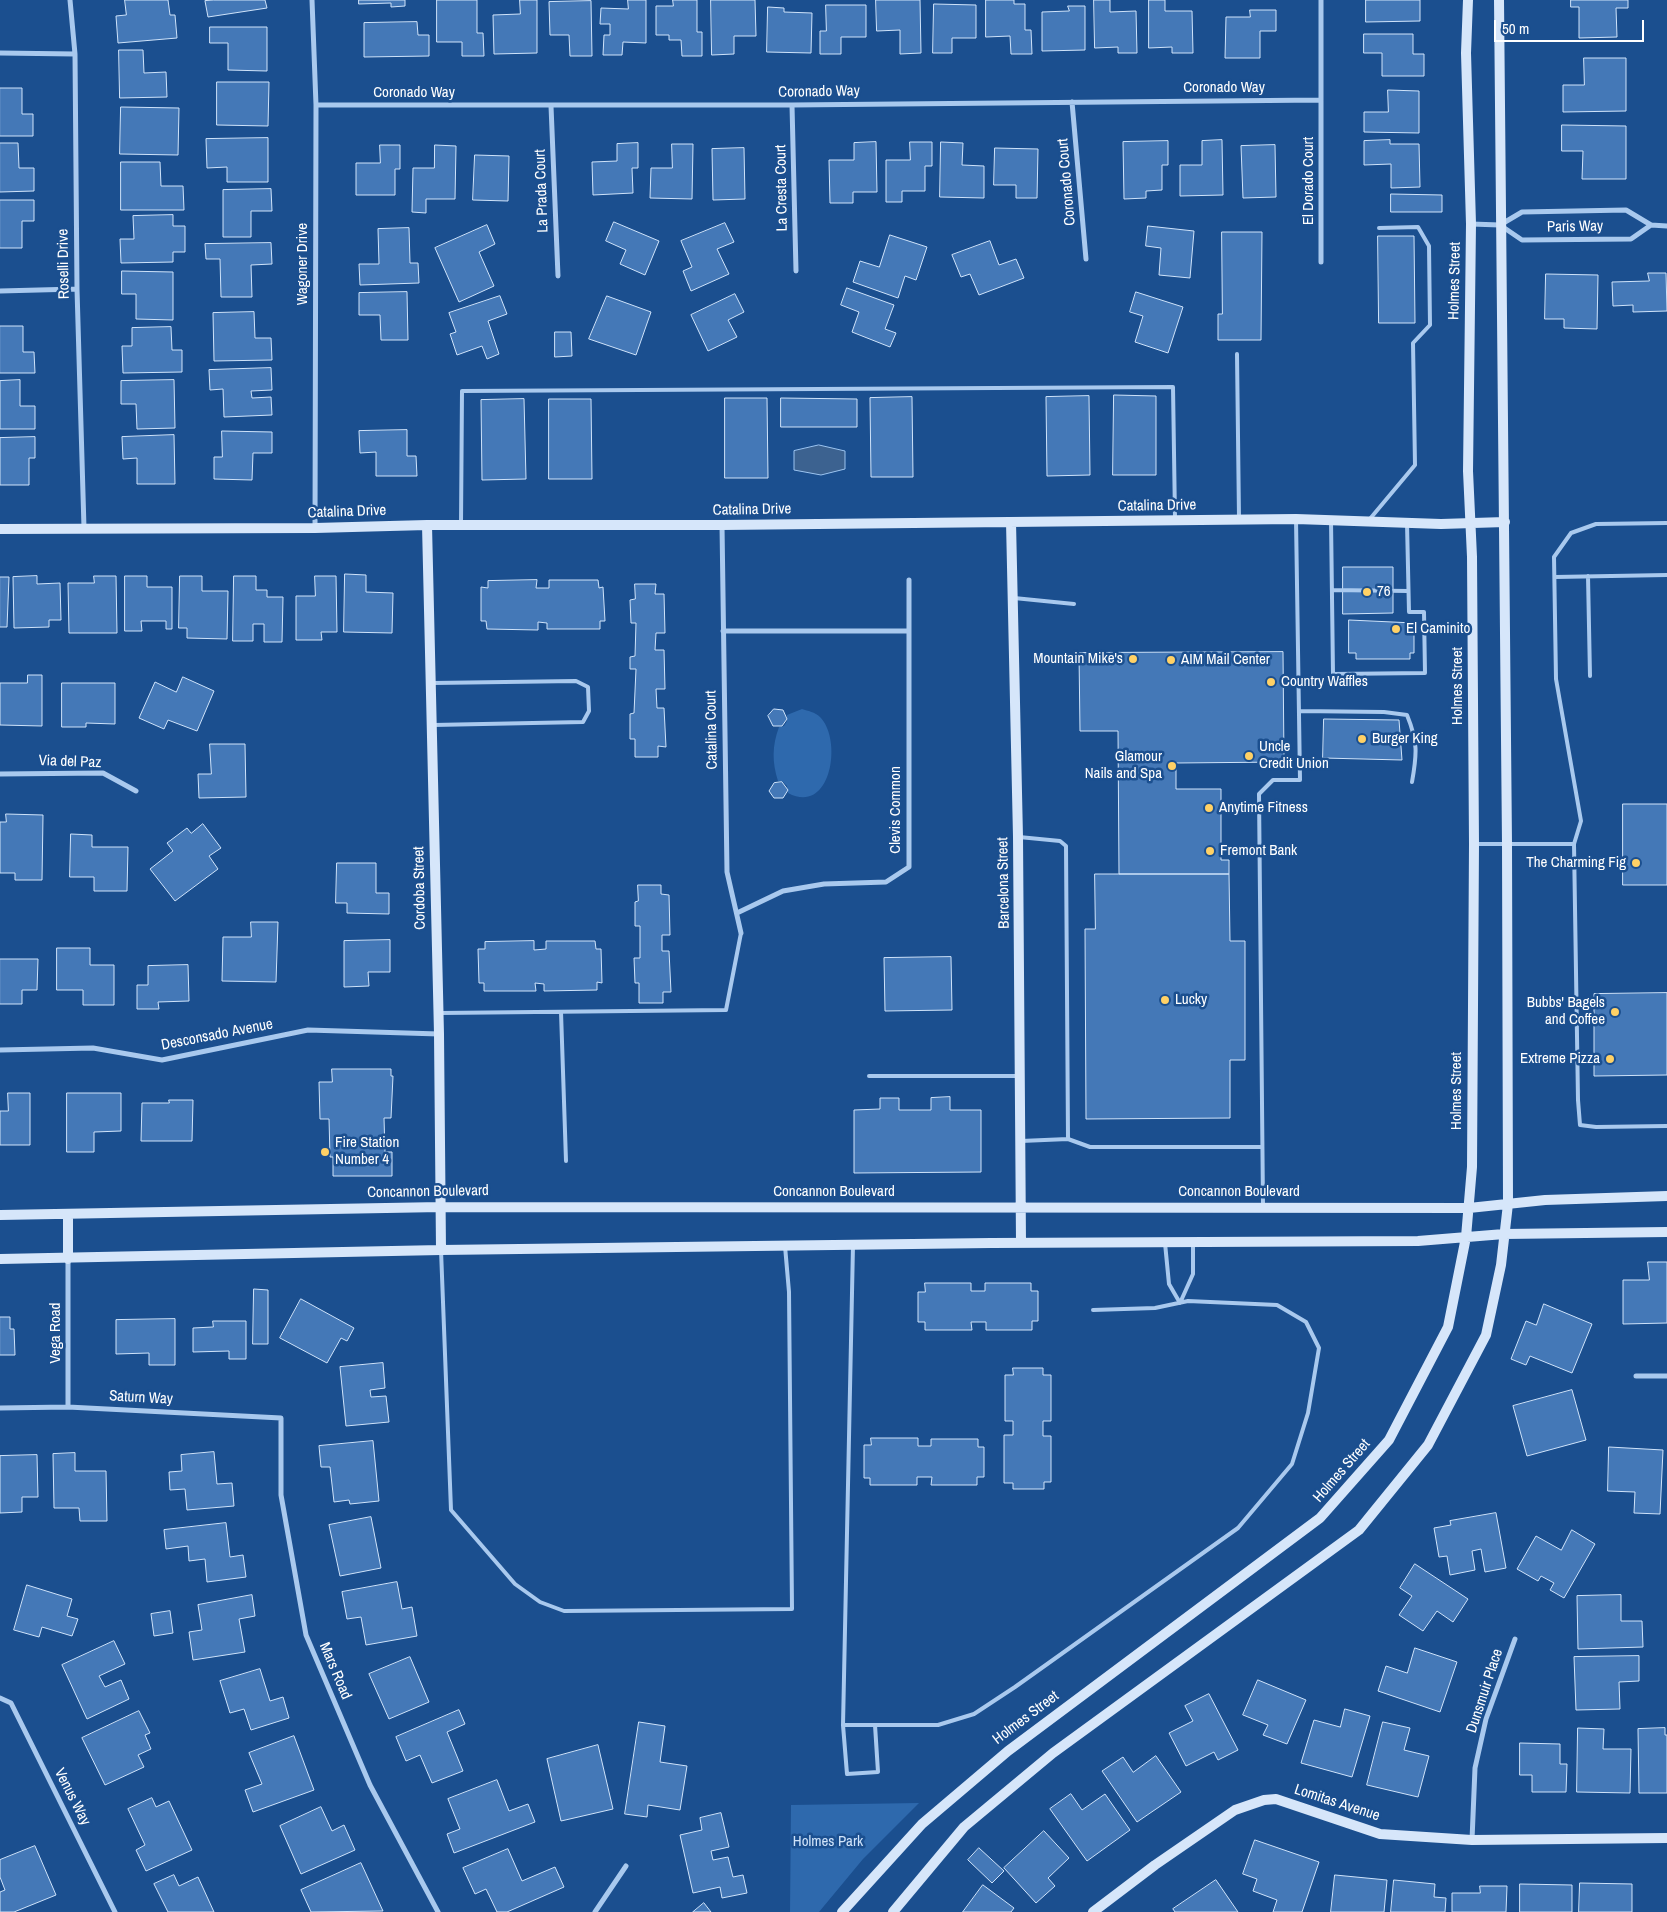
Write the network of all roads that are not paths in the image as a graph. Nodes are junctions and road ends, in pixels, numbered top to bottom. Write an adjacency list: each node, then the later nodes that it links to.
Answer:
1 (70, 0): 7 (street, Roselli Drive)
2 (312, 0): 10 (street, Wagoner Drive)
3 (1321, 0): 8 (street, El Dorado Court)
4 (1468, 0): 13 (main road, Holmes Street)
5 (1499, 0): 14 (main road)
6 (0, 53): 7 (street)
7 (75, 54): 22 (street, Roselli Drive)
8 (1321, 100): 9 (street, Coronado Way); 19 (street, El Dorado Court)
9 (1072, 102): 11 (street, Coronado Way); 18 (street, Coronado Court)
10 (316, 105): 12 (street, Coronado Way); 40 (street, Wagoner Drive)
11 (792, 105): 12 (street, Coronado Way); 20 (street, La Cresta Court)
12 (551, 106): 21 (street, La Prada Court)
13 (1471, 224): 14 (street, Paris Way); 34 (main road, Holmes Street)
14 (1500, 224): 15 (street, Paris Way); 15 (street, Paris Way); 31 (main road)
15 (1651, 225): 16 (street, Paris Way)
16 (1667, 226)
17 (1379, 228): 30 (lane)
18 (1086, 259)
19 (1321, 262)
20 (796, 271)
21 (558, 276)
22 (77, 289): 23 (street); 39 (street, Roselli Drive)
23 (0, 291)
24 (1237, 354): 27 (lane)
25 (1296, 519): 27 (main road, Catalina Drive); 28 (main road, Catalina Drive); 53 (lane)
26 (1175, 520): 27 (main road, Catalina Drive); 29 (main road, Catalina Drive); 36 (lane)
27 (1239, 520)
28 (1331, 520): 30 (main road, Catalina Drive); 45 (lane)
29 (1011, 522): 37 (main road, Catalina Drive); 47 (main road, Barcelona Street)
30 (1367, 522): 32 (main road, Catalina Drive)
31 (1505, 522): 34 (main road, Catalina Drive); 60 (main road)
32 (1407, 523): 34 (main road, Catalina Drive); 46 (lane)
33 (1667, 523): 43 (lane)
34 (1470, 524): 59 (main road, Holmes Street)
35 (427, 525): 36 (main road, Catalina Drive); 40 (main road, Catalina Drive); 52 (main road, Cordoba Street)
36 (461, 525): 37 (main road, Catalina Drive)
37 (722, 526): 49 (street, Catalina Court)
38 (0, 528): 39 (main road, Catalina Drive)
39 (84, 528): 40 (main road, Catalina Drive)
40 (315, 528)
41 (1667, 575): 42 (lane)
42 (1588, 576): 43 (lane); 51 (lane)
43 (1555, 577): 61 (lane)
44 (909, 580): 50 (street, Clevis Common)
45 (1332, 590): 46 (lane); 46 (lane)
46 (1408, 591)
47 (1013, 598): 48 (lane); 58 (main road, Barcelona Street)
48 (1074, 604)
49 (723, 631): 50 (street); 62 (street, Catalina Court)
50 (909, 631): 62 (street, Clevis Common)
51 (1590, 676)
52 (431, 683): 54 (main road, Cordoba Street); 54 (lane)
53 (1299, 711): 56 (lane); 73 (lane)
54 (432, 725): 65 (main road, Cordoba Street)
55 (0, 774): 57 (street, Via del Paz)
56 (1412, 782)
57 (136, 791)
58 (1018, 837): 69 (main road, Barcelona Street); 71 (lane)
59 (1474, 844): 60 (lane); 80 (main road, Holmes Street)
60 (1507, 844): 61 (lane); 76 (main road)
61 (1574, 844): 70 (lane)
62 (736, 912): 63 (street, Catalina Court)
63 (741, 932): 64 (lane)
64 (561, 1012): 65 (lane); 74 (lane)
65 (438, 1013): 66 (main road, Cordoba Street)
66 (439, 1034): 67 (street, Desconsado Avenue); 77 (main road, Cordoba Street)
67 (0, 1050)
68 (869, 1076): 69 (lane)
69 (1020, 1076): 72 (main road, Barcelona Street)
70 (1667, 1126)
71 (1068, 1139): 72 (lane); 73 (lane)
72 (1021, 1141): 79 (main road, Barcelona Street)
73 (1262, 1147): 78 (lane)
74 (566, 1161)
75 (1667, 1196): 76 (main road, Concannon Boulevard)
76 (1508, 1204): 80 (main road, Concannon Boulevard); 84 (main road)
77 (441, 1206): 79 (main road, Concannon Boulevard); 82 (main road, Concannon Boulevard); 91 (main road, Cordoba Street)
78 (1263, 1206): 79 (main road, Concannon Boulevard); 80 (main road, Concannon Boulevard)
79 (1022, 1207): 88 (main road, Barcelona Street)
80 (1469, 1208): 85 (main road, Holmes Street)
81 (0, 1215): 82 (main road, Concannon Boulevard)
82 (68, 1215): 93 (main road)
83 (1667, 1232): 84 (main road)
84 (1504, 1234): 85 (main road); 112 (main road)
85 (1466, 1237): 87 (main road); 111 (main road, Holmes Street)
86 (1165, 1242): 87 (main road); 88 (main road); 94 (lane)
87 (1193, 1242): 94 (lane)
88 (1021, 1243): 89 (main road)
89 (853, 1245): 90 (main road); 103 (lane)
90 (785, 1246): 91 (main road); 91 (lane)
91 (441, 1250): 93 (main road)
92 (0, 1259): 93 (main road)
93 (68, 1259): 98 (street, Vega Road)
94 (1180, 1303): 95 (lane); 104 (lane)
95 (1093, 1310)
96 (1636, 1376): 97 (street)
97 (1667, 1376)
98 (68, 1407): 99 (street, Saturn Way); 100 (street, Saturn Way)
99 (0, 1408)
100 (281, 1418): 109 (street, Mars Road)
101 (1515, 1639): 106 (street, Dunsmuir Place)
102 (0, 1698): 108 (street, Venus Way)
103 (843, 1725): 104 (lane); 104 (lane)
104 (874, 1725)
105 (1667, 1838): 106 (main road, Lomitas Avenue)
106 (1472, 1840): 113 (main road, Lomitas Avenue)
107 (626, 1866): 110 (street)
108 (115, 1912)
109 (438, 1912)
110 (595, 1912)
111 (842, 1912)
112 (893, 1912)
113 (1093, 1912)

